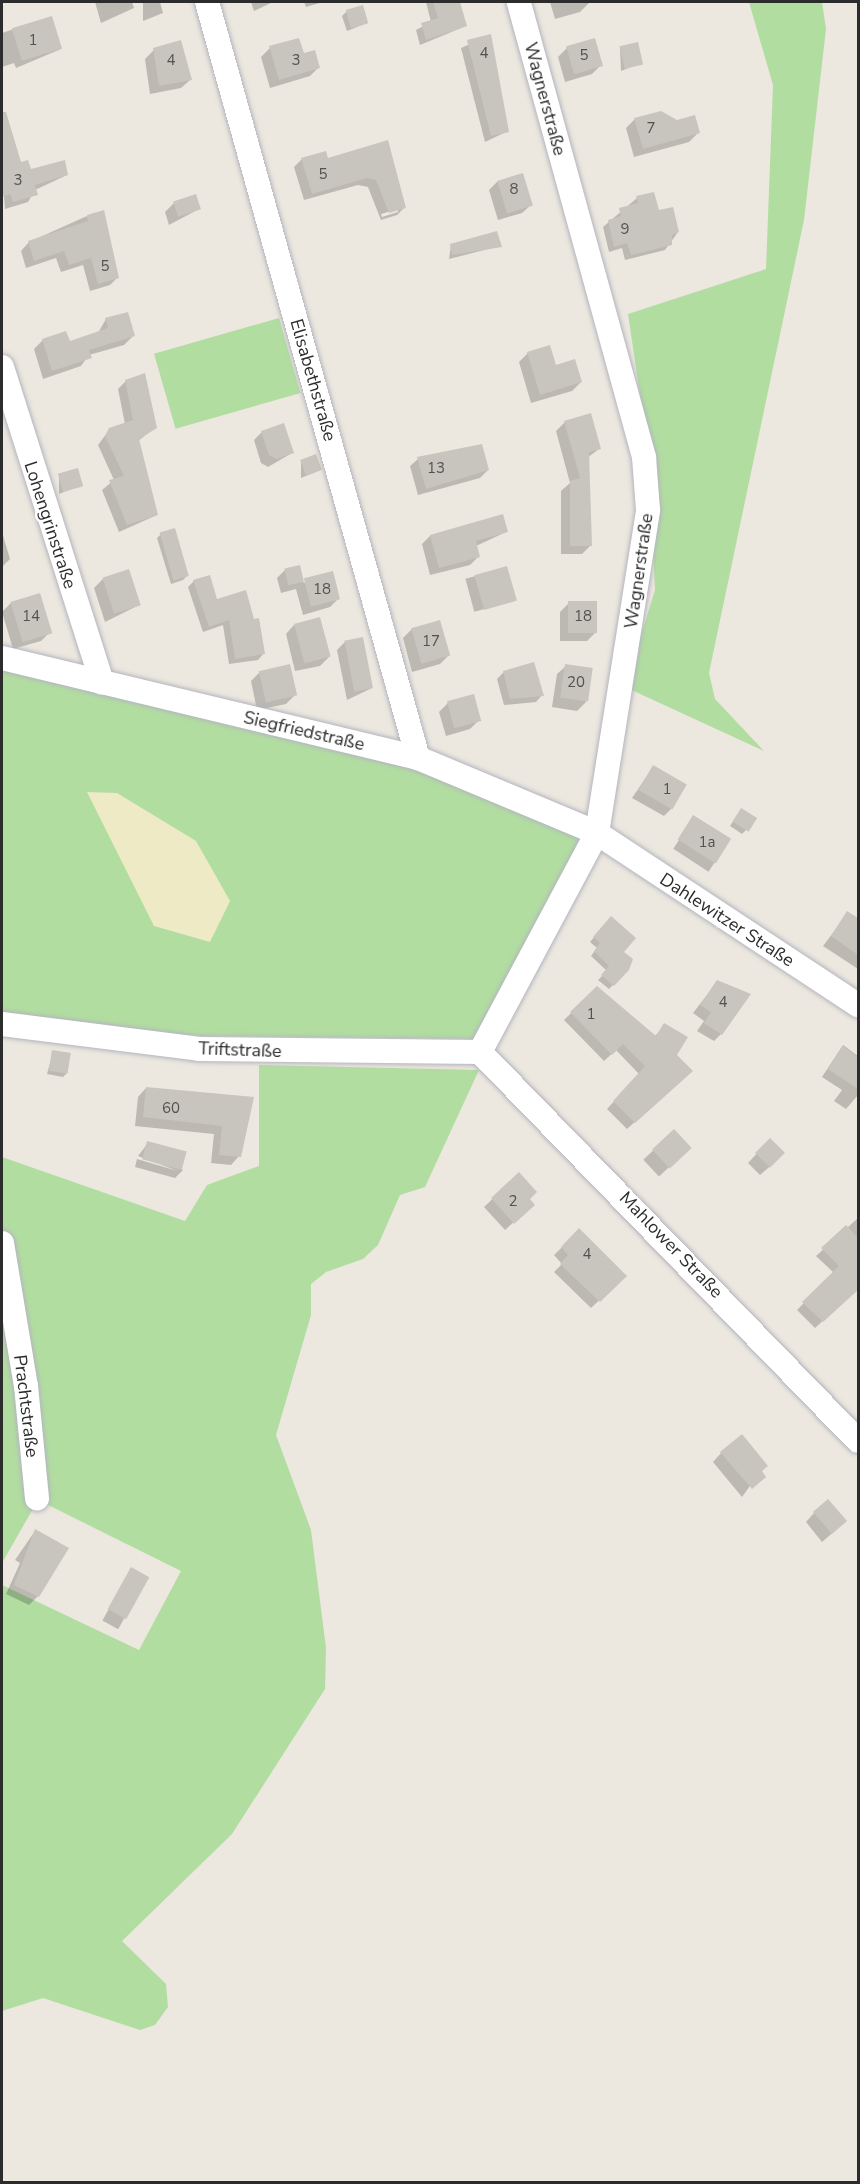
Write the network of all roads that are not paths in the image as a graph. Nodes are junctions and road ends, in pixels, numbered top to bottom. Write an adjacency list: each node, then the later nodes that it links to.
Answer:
1 (207, 2): 6 (street, Elisabethstraße)
2 (519, 2): 7 (street, Wagnerstraße)
3 (2, 367): 5 (street, Lohengrinstraße)
4 (2, 658): 5 (street, Siegfriedstraße)
5 (102, 683): 6 (street, Siegfriedstraße)
6 (418, 758): 7 (street, Siegfriedstraße)
7 (597, 833): 8 (street, Dahlewitzer Straße); 10 (street, Wagnerstraße)
8 (858, 1005)
9 (2, 1024): 10 (street, Triftstraße)
10 (480, 1052): 12 (street, Mahlower Straße)
11 (2, 1243): 13 (street, Prachtstraße)
12 (858, 1441)
13 (37, 1498)

